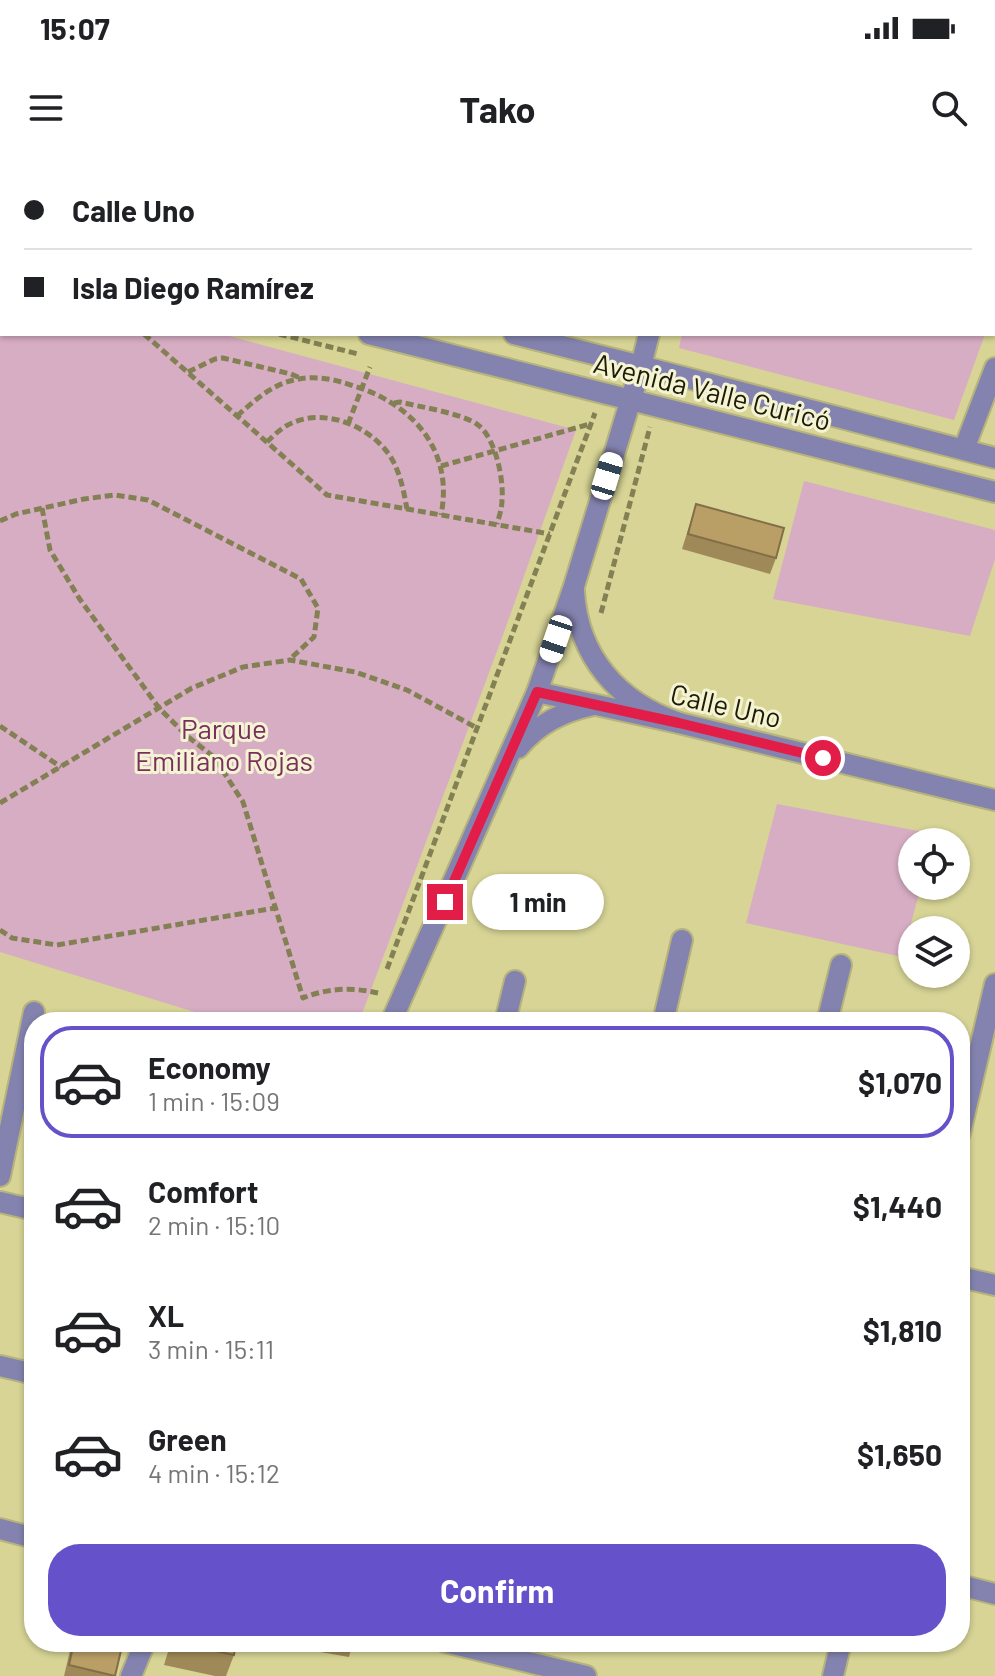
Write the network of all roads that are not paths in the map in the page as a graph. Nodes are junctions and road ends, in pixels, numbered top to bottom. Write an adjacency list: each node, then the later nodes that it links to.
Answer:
1 (377, 336): 6 (street, Avenida Valle Curicó)
2 (522, 336): 4 (street, Avenida Valle Curicó)
3 (648, 336): 4 (street)
4 (641, 366): 6 (street); 7 (street, Avenida Valle Curicó)
5 (995, 368): 7 (street)
6 (631, 400): 9 (street, Avenida Valle Curicó); 10 (street)
7 (964, 449): 8 (street, Avenida Valle Curicó)
8 (995, 458)
9 (995, 492)
10 (574, 586): 11 (street); 13 (street)
11 (537, 692): 12 (street, Calle Uno); 14 (street)
12 (593, 705): 13 (street, Calle Uno); 14 (street)
13 (679, 723): 15 (street, Calle Uno)
14 (504, 767): 20 (street)
15 (995, 800)
16 (682, 940): 22 (street)
17 (841, 965): 23 (street)
18 (515, 981): 21 (street)
19 (995, 984): 25 (street)
20 (395, 1012)
21 (507, 1012)
22 (665, 1012)
23 (829, 1012)
24 (24, 1060): 26 (street)
25 (970, 1090)
26 (0, 1176)
27 (0, 1202): 28 (street)
28 (24, 1208)
29 (970, 1279): 30 (street)
30 (995, 1285)
31 (0, 1366): 32 (street)
32 (24, 1372)
33 (0, 1529): 34 (street)
34 (24, 1535)
35 (970, 1588): 36 (street)
36 (995, 1594)
37 (141, 1652): 40 (street)
38 (486, 1652): 41 (street)
39 (839, 1652): 42 (street)
40 (131, 1676)
41 (586, 1676)
42 (833, 1676)

